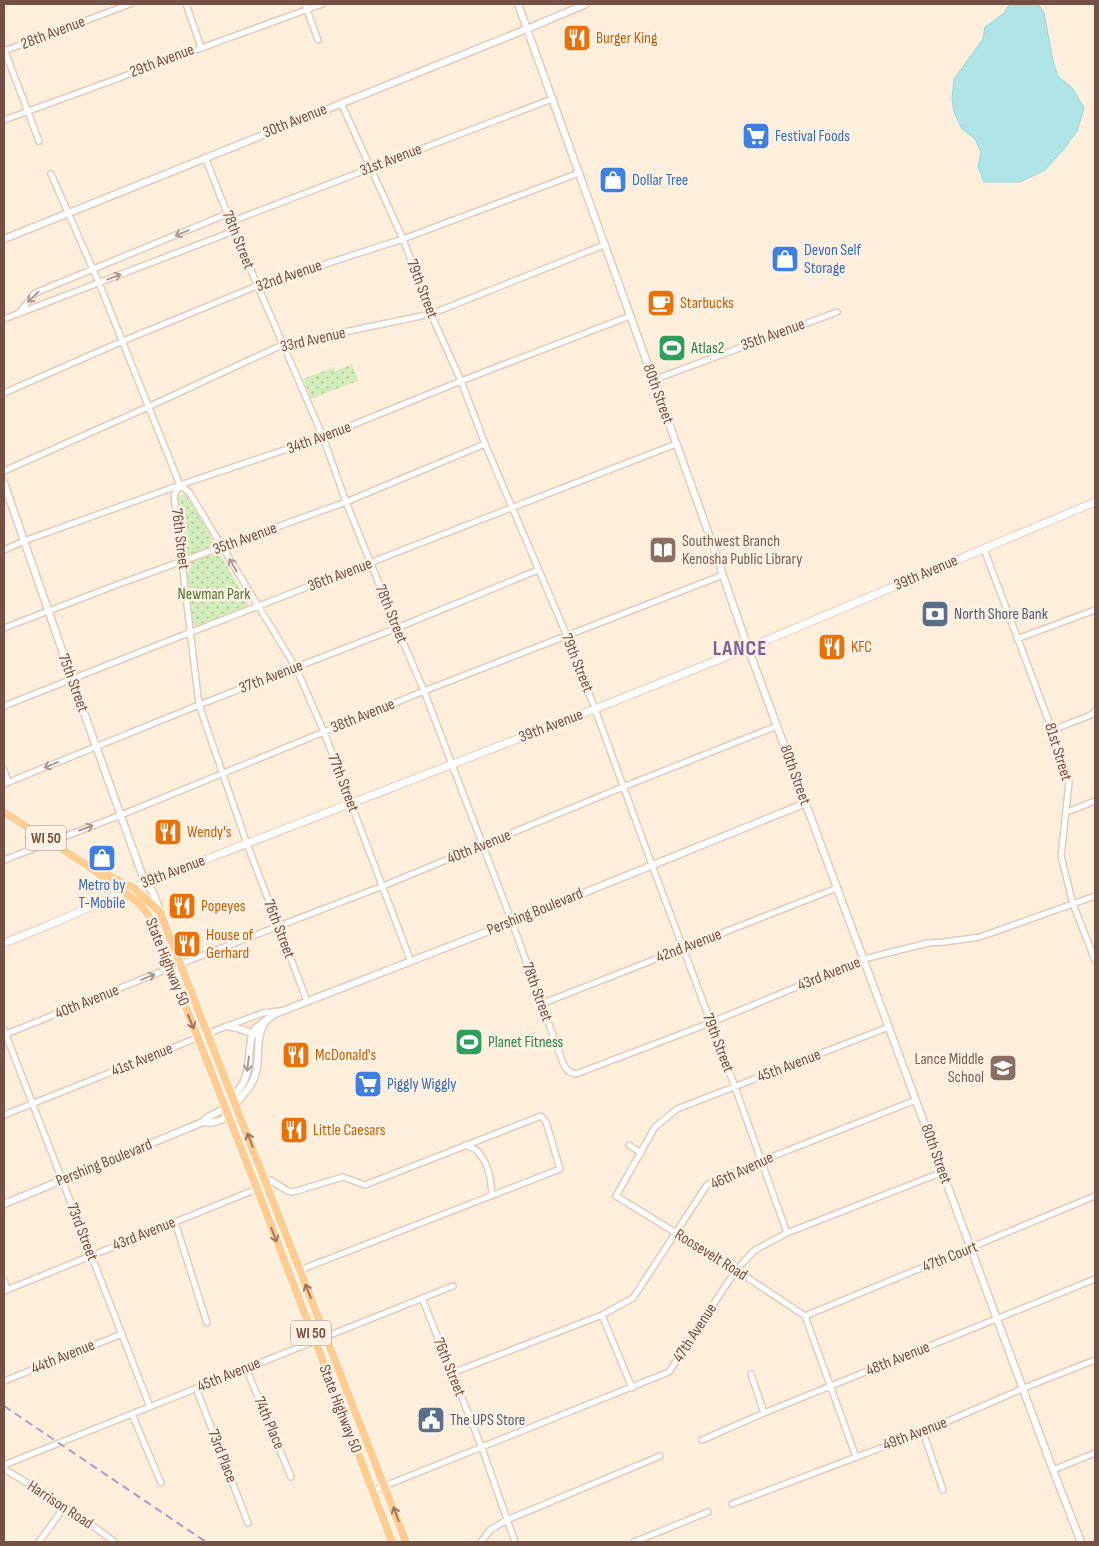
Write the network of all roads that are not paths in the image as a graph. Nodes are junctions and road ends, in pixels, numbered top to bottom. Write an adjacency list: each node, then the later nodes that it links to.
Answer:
1 (130, 4): 10 (street, 28th Avenue)
2 (186, 4): 9 (street)
3 (322, 4): 6 (street, 29th Avenue)
4 (518, 4): 7 (street, 80th Street)
5 (586, 4): 7 (street, 30th Avenue)
6 (306, 6): 8 (street); 9 (street, 29th Avenue)
7 (526, 29): 11 (street, 80th Street); 12 (street, 30th Avenue)
8 (318, 40)
9 (201, 47): 13 (street, 29th Avenue)
10 (4, 50): 13 (street)
11 (552, 99): 17 (street, 31st Avenue); 18 (street, 80th Street)
12 (341, 103): 16 (street, 30th Avenue); 17 (street, 79th Street)
13 (27, 112): 14 (street, 29th Avenue); 15 (street)
14 (4, 120)
15 (39, 141)
16 (205, 157): 20 (street, 30th Avenue); 21 (street, 78th Street)
17 (372, 168): 22 (street, 31st Avenue); 25 (street, 79th Street)
18 (579, 173): 25 (street, 32nd Avenue); 26 (street, 80th Street)
19 (51, 174): 20 (street, 76th Street)
20 (68, 213): 24 (street, 30th Avenue); 27 (street, 76th Street)
21 (227, 214): 22 (street, 78th Street); 27 (street, one-way to 27)
22 (230, 222): 23 (street, 78th Street)
23 (234, 231): 28 (street, one-way to 23); 29 (street, 78th Street)
24 (4, 239)
25 (403, 239): 29 (street, 32nd Avenue); 32 (street, 79th Street)
26 (604, 245): 32 (street, 33rd Avenue); 33 (street, 80th Street)
27 (93, 269): 28 (street, 76th Street); 31 (street, one-way to 31)
28 (99, 283): 31 (street); 35 (street, 76th Street)
29 (257, 286): 35 (street, 32nd Avenue); 36 (street, 78th Street)
30 (837, 312): 37 (street, 35th Avenue)
31 (19, 313): 34 (street)
32 (431, 314): 36 (street, 33rd Avenue); 38 (street, 79th Street)
33 (630, 316): 37 (street, 80th Street); 38 (street, 34th Avenue)
34 (4, 318)
35 (122, 341): 39 (street, 32nd Avenue); 40 (street, 76th Street)
36 (282, 345): 40 (street, 33rd Avenue); 41 (street, 78th Street)
37 (653, 380): 43 (street, 80th Street)
38 (461, 381): 41 (street, 34th Avenue); 42 (street, 79th Street)
39 (4, 393)
40 (148, 407): 44 (street, 33rd Avenue); 46 (street, 76th Street)
41 (323, 438): 46 (street, 34th Avenue); 47 (street, 78th Street)
42 (486, 444): 47 (street, 35th Avenue); 49 (street, 79th Street)
43 (676, 444): 49 (street, 36th Avenue); 57 (street, 80th Street)
44 (4, 471)
45 (4, 483): 50 (street, 75th Street)
46 (180, 485): 50 (street, 34th Avenue); 51 (street, 77th Street); 54 (street, 76th Street)
47 (346, 502): 51 (street, 35th Avenue); 55 (street, 78th Street)
48 (1095, 502): 52 (main road, 39th Avenue)
49 (512, 508): 55 (street, 36th Avenue); 56 (street, 79th Street)
50 (24, 542): 53 (street, 34th Avenue); 60 (street, 75th Street)
51 (223, 547): 54 (street, 35th Avenue); 58 (street, 77th Street, one-way to 51)
52 (984, 549): 65 (street, 81st Street); 66 (main road, 39th Avenue)
53 (4, 550)
54 (182, 561): 60 (street, 35th Avenue); 63 (street, 76th Street)
55 (371, 563): 58 (street, 36th Avenue); 62 (street, 78th Street)
56 (538, 570): 62 (street, 37th Avenue); 64 (street, 79th Street)
57 (723, 575): 64 (street, 38th Avenue); 66 (street, 80th Street)
58 (258, 607): 63 (street, 36th Avenue); 67 (street, 77th Street)
59 (1095, 610): 65 (street)
60 (48, 611): 61 (street, 35th Avenue); 68 (street, 75th Street)
61 (4, 628)
62 (396, 628): 67 (street, 37th Avenue); 69 (street, 78th Street)
63 (191, 632): 68 (street, 36th Avenue); 70 (street, 76th Street)
64 (566, 636): 69 (street, 38th Avenue); 72 (street, 79th Street)
65 (1017, 638): 75 (street, 81st Street)
66 (748, 648): 72 (main road, 39th Avenue); 74 (street, 80th Street)
67 (296, 668): 70 (street, 37th Avenue); 76 (street, 77th Street)
68 (72, 679): 71 (street, 36th Avenue); 77 (street, 75th Street)
69 (424, 691): 76 (street, 38th Avenue); 78 (street, 78th Street)
70 (199, 705): 77 (street, 37th Avenue); 80 (street, 76th Street)
71 (4, 706)
72 (595, 709): 78 (main road, 39th Avenue); 82 (street, 79th Street)
73 (1095, 711): 75 (street)
74 (777, 726): 82 (street, 40th Avenue); 85 (street, 80th Street)
75 (1052, 730): 87 (street, 81st Street)
76 (324, 732): 80 (street, 38th Avenue); 84 (street, 77th Street)
77 (96, 747): 81 (street, 37th Avenue, one-way to 81); 88 (street, 75th Street)
78 (452, 765): 84 (main road, 39th Avenue); 91 (street, 78th Street)
79 (4, 770): 81 (street)
80 (223, 774): 88 (street, 38th Avenue); 90 (street, 76th Street)
81 (6, 783)
82 (623, 787): 91 (street, 40th Avenue); 94 (street, 79th Street)
83 (1095, 801): 87 (street)
84 (351, 803): 90 (main road, 39th Avenue); 96 (street, 77th Street)
85 (806, 803): 94 (street, Pershing Boulevard); 98 (street, 80th Street)
86 (4, 812): 89 (main road, WI 50)
87 (1067, 812): 102 (street, 81st Street)
88 (121, 815): 89 (street, 38th Avenue, one-way to 88); 95 (street, 75th Street)
89 (52, 842): 92 (street, 38th Avenue); 93 (main road, WI 50)
90 (247, 844): 95 (main road, 39th Avenue); 106 (street, 76th Street)
91 (483, 845): 96 (street, 40th Avenue); 105 (street, 78th Street)
92 (4, 860)
93 (88, 865): 97 (main road, State Highway 50 / WI 50); 99 (main road, State Highway 50 / WI 50)
94 (652, 865): 105 (street, Pershing Boulevard); 108 (street, 79th Street)
95 (146, 883): 97 (main road, 39th Avenue); 101 (street); 104 (street, 75th Street)
96 (383, 886): 106 (street, 40th Avenue); 111 (street, 77th Street)
97 (134, 888): 99 (main road, 39th Avenue); 101 (main road, State Highway 50 / WI 50)
98 (837, 888): 108 (street, 42nd Avenue); 109 (street, 80th Street)
99 (125, 892): 103 (main road, State Highway 50 / WI 50); 107 (main road, 39th Avenue)
100 (1095, 896): 102 (street, 43rd Avenue)
101 (143, 897): 103 (street); 104 (main road, State Highway 50 / WI 50)
102 (1074, 904): 109 (street, 43rd Avenue); 110 (street, 81st Street)
103 (147, 912): 113 (main road, State Highway 50 / WI 50)
104 (160, 912): 112 (main road, State Highway 50 / WI 50)
105 (512, 922): 111 (street, Pershing Boulevard); 115 (street, 78th Street)
106 (277, 926): 112 (street, 40th Avenue); 114 (street, 76th Street)
107 (4, 943)
108 (683, 948): 115 (street, 42nd Avenue); 118 (street, 79th Street)
109 (864, 959): 118 (street, 43rd Avenue); 120 (street, 80th Street)
110 (1095, 960)
111 (411, 962): 114 (street, Pershing Boulevard)
112 (180, 964): 122 (main road, State Highway 50 / WI 50)
113 (170, 968): 121 (street, 40th Avenue, one-way to 113); 125 (main road, State Highway 50 / WI 50, one-way to 125)
114 (307, 1001): 116 (street, Pershing Boulevard)
115 (541, 1004): 126 (street, 78th Street)
116 (281, 1011): 117 (street, Pershing Boulevard); 119 (street, 41st Avenue)
117 (266, 1022): 123 (street, Pershing Boulevard); 124 (street, Pershing Boulevard)
118 (710, 1023): 126 (street, 43rd Avenue); 127 (street, 79th Street)
119 (227, 1026): 122 (street, 41st Avenue); 123 (street)
120 (889, 1027): 127 (street, 45th Avenue); 129 (street, 80th Street)
121 (4, 1033): 130 (street, 73rd Street)
122 (207, 1034): 125 (street, 41st Avenue); 128 (main road, State Highway 50 / WI 50)
123 (253, 1034): 124 (street); 128 (street, Pershing Boulevard, one-way to 128)
124 (260, 1036): 128 (street, Pershing Boulevard)
125 (198, 1038): 130 (street, 41st Avenue); 131 (main road, State Highway 50 / WI 50)
126 (570, 1073)
127 (735, 1087): 137 (street, 45th Avenue); 138 (street, 79th Street)
128 (234, 1100): 131 (street, Pershing Boulevard); 133 (street, Pershing Boulevard); 152 (main road, State Highway 50 / WI 50, one-way to 128)
129 (916, 1100): 138 (street, 46th Avenue); 139 (street, 80th Street)
130 (33, 1104): 132 (street, 41st Avenue); 140 (street, 73rd Street)
131 (224, 1106): 133 (main road, State Highway 50 / WI 50); 134 (street, Pershing Boulevard)
132 (4, 1115)
133 (228, 1116): 134 (street, Pershing Boulevard); 142 (main road, State Highway 50 / WI 50)
134 (203, 1122): 140 (street, Pershing Boulevard)
135 (465, 1145): 141 (street); 143 (street); 143 (street)
136 (629, 1145): 137 (street)
137 (641, 1152): 144 (street, 45th Avenue)
138 (761, 1161): 148 (street, 46th Avenue); 149 (street, 79th Street)
139 (943, 1172): 149 (street, 47th Avenue); 150 (street, 80th Street)
140 (62, 1180): 146 (street, Pershing Boulevard); 151 (street, 73rd Street)
141 (270, 1180)
142 (257, 1189): 147 (street, 43rd Avenue); 165 (main road, State Highway 50 / WI 50, one-way to 165)
143 (492, 1196): 152 (street)
144 (616, 1196): 148 (street, Roosevelt Road)
145 (1095, 1196): 150 (street, 47th Court)
146 (4, 1204)
147 (175, 1222): 151 (street, 43rd Avenue); 162 (street)
148 (675, 1233): 153 (street, Roosevelt Road); 159 (street, 46th Avenue)
149 (787, 1233): 153 (street, 47th Avenue)
150 (972, 1248): 160 (street, 47th Court); 161 (street, 80th Street)
151 (92, 1256): 157 (street, 43rd Avenue); 163 (street, 73rd Street)
152 (300, 1270): 164 (main road, State Highway 50 / WI 50, one-way to 152)
153 (736, 1270): 160 (street, Roosevelt Road); 173 (street, 47th Avenue)
154 (1095, 1279): 161 (street, 48th Avenue)
155 (4, 1280): 157 (street)
156 (453, 1286): 158 (street, 45th Avenue)
157 (5, 1290)
158 (422, 1298): 164 (street, 45th Avenue); 168 (street, 76th Street)
159 (602, 1315): 168 (street, 46th Avenue); 173 (street)
160 (805, 1316): 171 (street)
161 (997, 1319): 171 (street, 48th Avenue); 174 (street, 80th Street)
162 (207, 1323)
163 (122, 1334): 170 (street, 44th Avenue); 175 (street, 73rd Street)
164 (326, 1337): 165 (street, 45th Avenue); 189 (main road, State Highway 50 / WI 50)
165 (314, 1341): 167 (street, 45th Avenue); 191 (main road, State Highway 50 / WI 50)
166 (1095, 1360): 174 (street, 49th Avenue)
167 (246, 1368): 172 (street, 45th Avenue); 187 (street, 74th Place)
168 (452, 1373): 180 (street, 76th Street)
169 (751, 1374): 176 (street)
170 (4, 1381)
171 (830, 1386): 176 (street, 48th Avenue); 183 (street)
172 (196, 1388): 175 (street, 45th Avenue); 196 (street, 73rd Place)
173 (632, 1388): 180 (street, 47th Avenue)
174 (1024, 1388): 178 (street, 49th Avenue); 186 (street, 80th Street)
175 (150, 1407): 177 (street, 45th Avenue)
176 (764, 1413): 179 (street, 48th Avenue)
177 (132, 1414): 184 (street, 45th Avenue); 188 (street)
178 (923, 1432): 183 (street, 49th Avenue); 190 (street)
179 (702, 1440)
180 (482, 1448): 189 (street, 47th Avenue); 195 (street, 76th Street)
181 (1095, 1453): 186 (street)
182 (660, 1456): 195 (street)
183 (856, 1456): 192 (street, 49th Avenue)
184 (4, 1465)
185 (4, 1469): 193 (street, Harrison Road)
186 (1053, 1470): 204 (street, 80th Street)
187 (291, 1477)
188 (161, 1483)
189 (385, 1486): 191 (street, 47th Avenue); 200 (main road, State Highway 50 / WI 50, one-way to 189)
190 (943, 1490)
191 (372, 1491): 199 (main road, State Highway 50 / WI 50)
192 (732, 1504)
193 (65, 1506): 197 (street); 198 (street, Harrison Road)
194 (708, 1512): 203 (street)
195 (507, 1520): 201 (street); 202 (street, 76th Street)
196 (248, 1523)
197 (39, 1542)
198 (116, 1542)
199 (392, 1542)
200 (406, 1542)
201 (481, 1542)
202 (515, 1542)
203 (634, 1542)
204 (1081, 1542)

